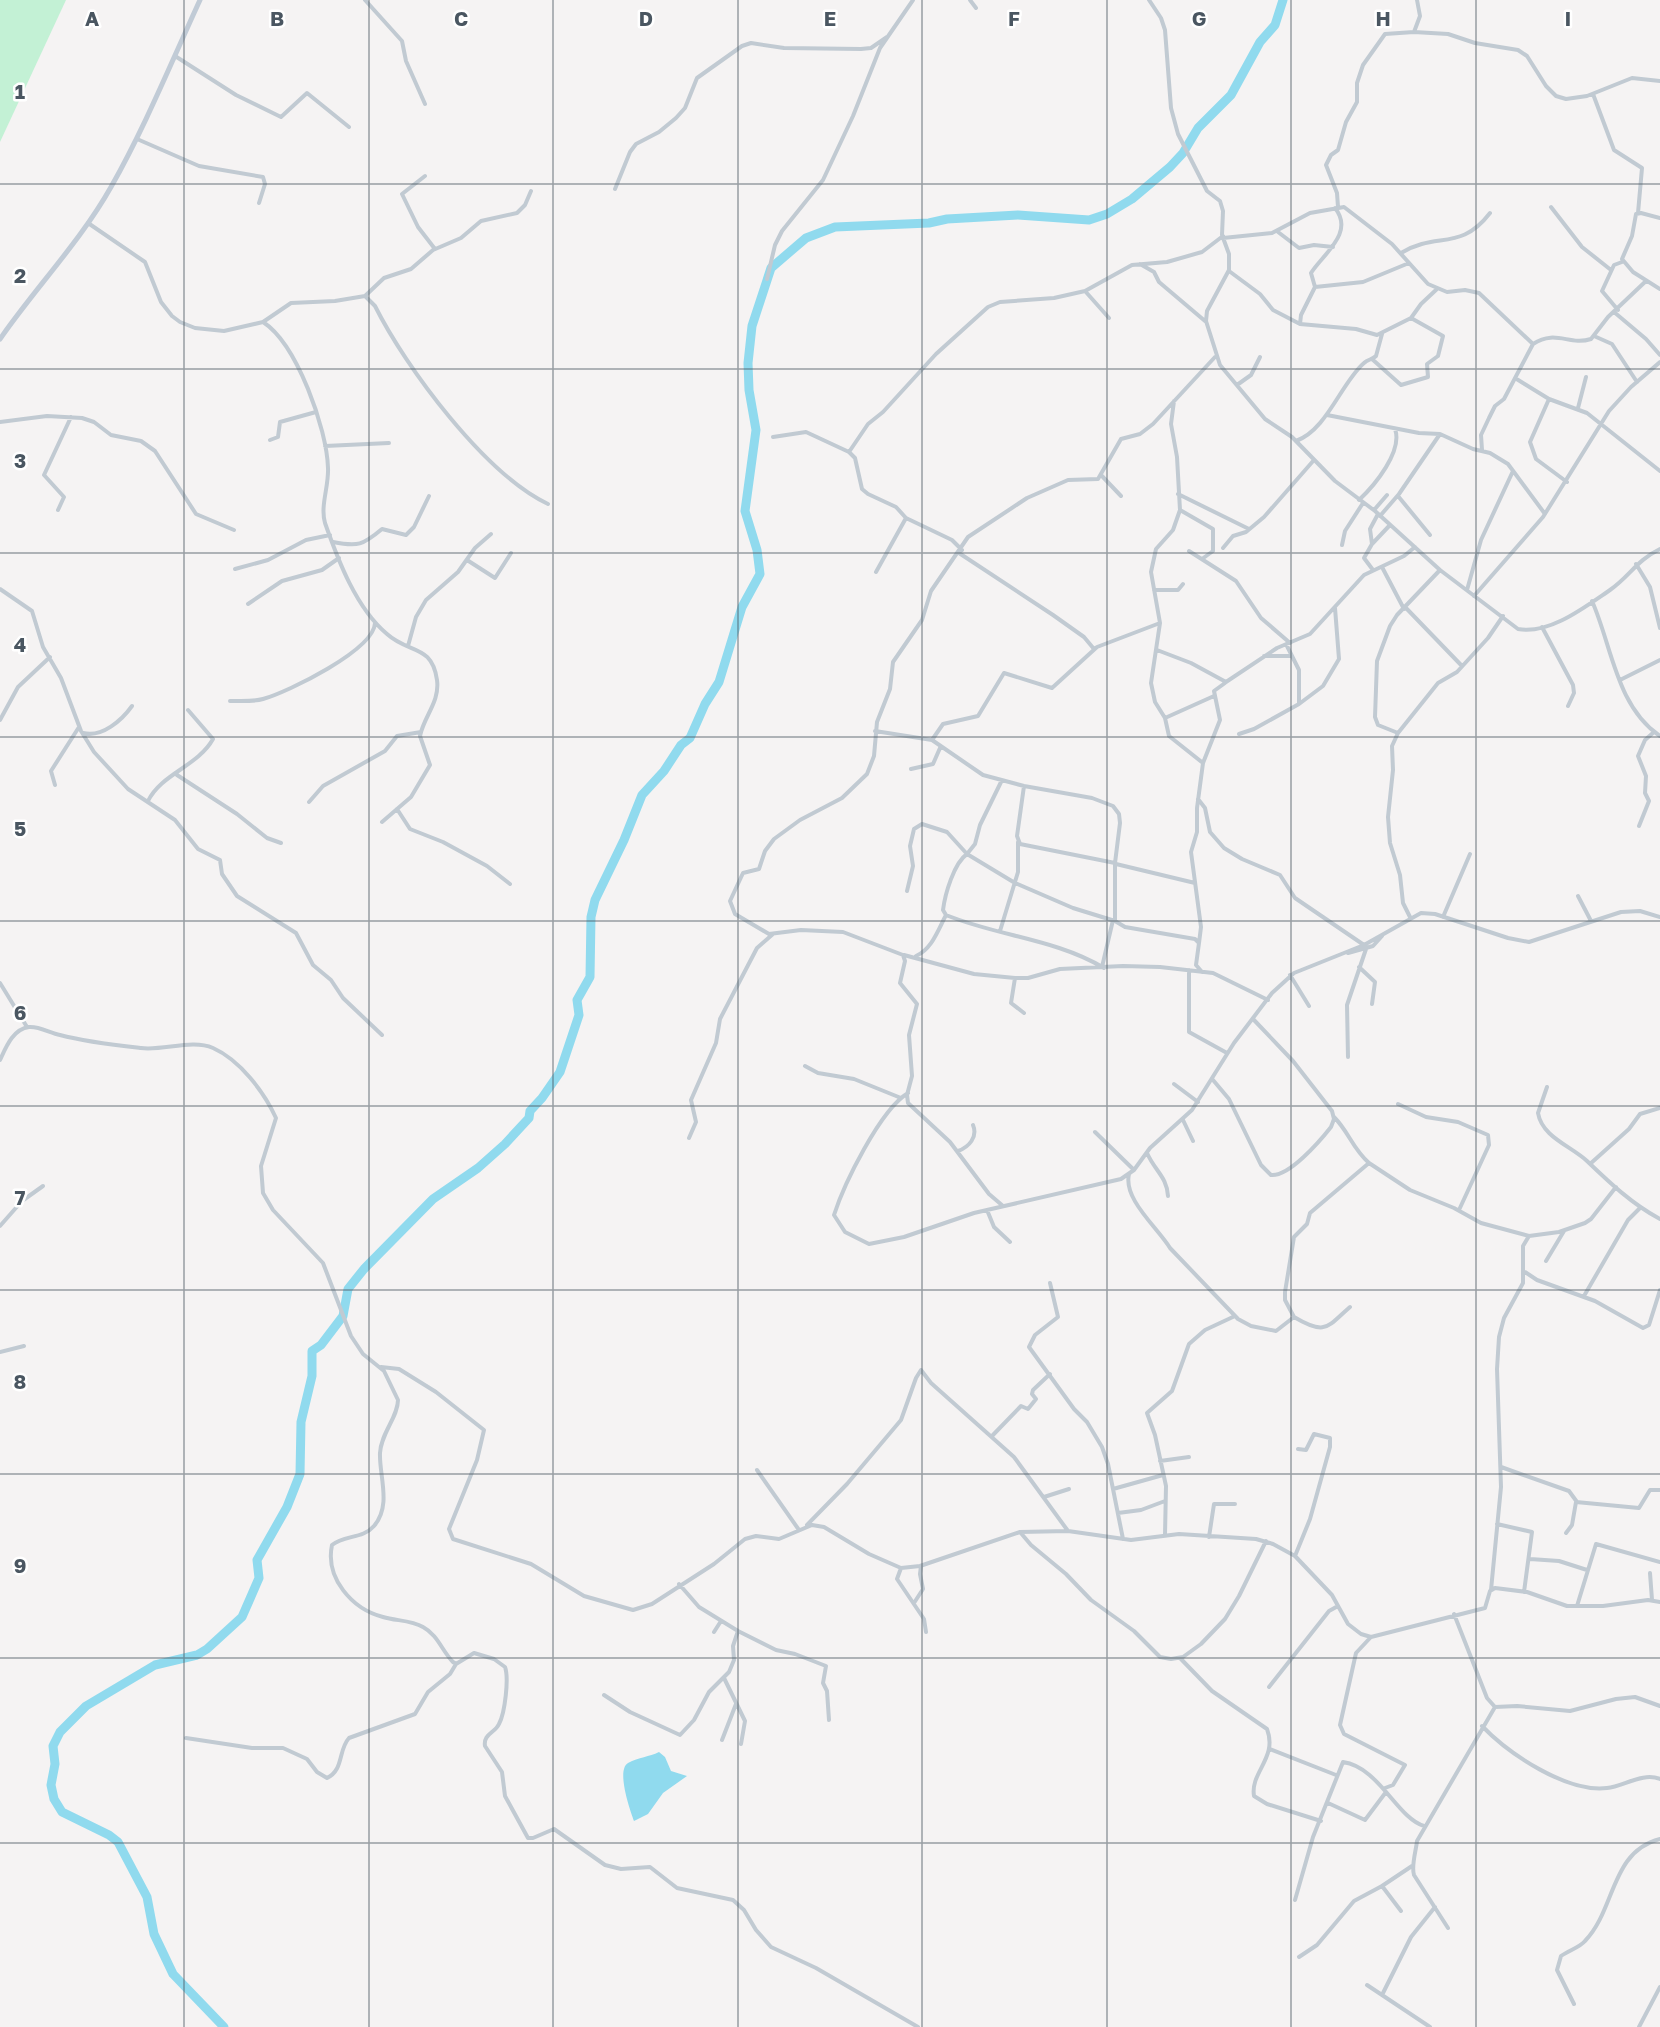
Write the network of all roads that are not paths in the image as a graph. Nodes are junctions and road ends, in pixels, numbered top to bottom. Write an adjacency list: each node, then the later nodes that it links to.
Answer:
1 (200, 0): 10 (street)
2 (365, 0): 13 (street)
3 (914, 0): 9 (street)
4 (970, 0): 7 (street)
5 (1149, 0): 27 (street)
6 (1418, 0): 8 (street)
7 (976, 8)
8 (1414, 32): 12 (street); 21 (street)
9 (887, 37): 17 (street); 36 (street)
10 (175, 57): 14 (street); 15 (street)
11 (1660, 81): 12 (street)
12 (1593, 94): 23 (street)
13 (424, 104)
14 (349, 128)
15 (136, 138): 19 (street); 25 (street)
16 (425, 176): 29 (street)
17 (615, 189)
18 (531, 191): 29 (street)
19 (259, 203)
20 (1551, 207): 35 (street)
21 (1337, 208): 26 (street); 28 (street); 30 (street)
22 (1490, 213): 30 (street)
23 (1638, 213): 24 (street); 31 (street)
24 (1660, 218)
25 (88, 223): 46 (street); 51 (street)
26 (1277, 232): 27 (street); 28 (street)
27 (1223, 237): 33 (street); 34 (street)
28 (1333, 247): 38 (street)
29 (435, 249): 42 (street)
30 (1401, 253): 32 (street)
31 (1622, 262): 35 (street); 37 (street)
32 (1409, 263): 38 (street); 39 (street)
33 (1140, 264): 41 (street); 47 (street)
34 (1229, 270): 47 (street); 48 (street)
35 (1611, 270): 43 (street)
36 (767, 279)
37 (1646, 281): 40 (street); 43 (street)
38 (1315, 287): 48 (street)
39 (1437, 289): 45 (street); 52 (street)
40 (1660, 289)
41 (1085, 291): 44 (street); 78 (street)
42 (365, 296): 46 (street); 90 (street)
43 (1616, 311): 50 (street); 53 (street)
44 (1109, 318)
45 (1411, 318): 49 (street); 56 (street)
46 (263, 322): 65 (street)
47 (1206, 322): 54 (street)
48 (1300, 324): 49 (street)
49 (1382, 334): 56 (street)
50 (1594, 336): 52 (street); 60 (street)
51 (0, 339)
52 (1533, 344): 59 (street)
53 (1660, 355)
54 (1215, 357): 61 (street); 63 (street)
55 (1260, 357): 61 (street)
56 (1372, 359): 66 (street)
57 (1660, 362): 60 (street)
58 (1586, 377): 64 (street)
59 (1515, 378): 62 (street); 77 (street)
60 (1637, 382): 69 (street)
61 (1237, 385): 74 (street)
62 (1549, 399): 64 (street); 83 (street)
63 (1174, 401): 82 (street); 84 (street)
64 (1578, 408): 69 (street)
65 (316, 412): 73 (street); 76 (street)
66 (1327, 415): 70 (street); 74 (street)
67 (70, 417): 68 (street); 91 (street); 98 (street)
68 (0, 422)
69 (1601, 423): 81 (street); 83 (street)
70 (1395, 429): 71 (street); 89 (street)
71 (1440, 434): 77 (street); 88 (street)
72 (773, 437): 78 (street)
73 (270, 440)
74 (1296, 441): 79 (street)
75 (389, 443): 76 (street)
76 (325, 446): 100 (street)
77 (1482, 450): 80 (street)
78 (849, 452): 95 (street)
79 (1314, 460): 89 (street); 97 (street)
80 (1513, 471): 94 (street); 123 (street)
81 (1660, 471)
82 (1101, 475): 87 (street); 108 (street)
83 (1567, 482): 94 (street)
84 (1178, 494): 92 (street); 97 (street)
85 (1387, 495): 93 (street)
86 (429, 496): 102 (street)
87 (1121, 496)
88 (1398, 496): 93 (street); 101 (street)
89 (1361, 501): 93 (street); 104 (street)
90 (548, 504)
91 (58, 510)
92 (1180, 510): 113 (street); 122 (street)
93 (1377, 513): 96 (street); 103 (street)
94 (1545, 514): 124 (street)
95 (906, 518): 108 (street); 119 (street)
96 (1390, 525): 103 (street); 105 (street)
97 (1249, 529): 106 (street)
98 (234, 530)
99 (491, 534): 112 (street)
100 (330, 535): 102 (street); 116 (street)
101 (1430, 535)
102 (333, 542): 111 (street)
103 (1372, 544): 117 (street)
104 (1342, 545)
105 (1415, 547): 115 (street); 118 (street)
106 (1224, 548)
107 (1660, 549): 114 (street)
108 (960, 551): 136 (street); 156 (street)
109 (1189, 551): 113 (street)
110 (512, 553): 112 (street)
111 (339, 558): 126 (street); 130 (street)
112 (467, 560): 135 (street)
113 (1202, 560): 134 (street)
114 (1636, 564): 125 (street); 133 (street)
115 (1382, 567): 117 (street); 128 (street)
116 (235, 569)
117 (1373, 570): 127 (street)
118 (1440, 570): 123 (street); 128 (street)
119 (876, 572)
120 (1183, 584): 122 (street)
121 (0, 589): 140 (street)
122 (1154, 590): 131 (street)
123 (1467, 590): 124 (street)
124 (1474, 596): 129 (street)
125 (1592, 601): 132 (street); 144 (street)
126 (248, 604)
127 (1335, 607): 134 (street); 149 (street)
128 (1405, 608): 142 (street); 160 (street)
129 (1503, 616): 132 (street); 142 (street)
130 (375, 623): 135 (street); 148 (street)
131 (1160, 623): 136 (street); 137 (street)
132 (1542, 627): 151 (street)
133 (1660, 628)
134 (1288, 643): 138 (street); 139 (street)
135 (408, 646): 157 (street)
136 (1094, 649): 163 (street)
137 (1157, 650): 143 (street); 153 (street)
138 (1264, 656): 139 (street); 145 (street)
139 (1293, 656): 149 (street)
140 (50, 657): 154 (street); 155 (street)
141 (1660, 660): 144 (street)
142 (1462, 666): 160 (street)
143 (1215, 678): 145 (street); 146 (street)
144 (1620, 680): 158 (street)
145 (1226, 682): 146 (street)
146 (1216, 688): 147 (street)
147 (1214, 696): 153 (street); 165 (street)
148 (230, 701)
149 (1299, 704): 161 (street)
150 (132, 706): 159 (street)
151 (1568, 706)
152 (188, 710): 167 (street)
153 (1165, 718): 165 (street)
154 (0, 720)
155 (80, 727): 159 (street); 169 (street)
156 (875, 731): 163 (street); 194 (street)
157 (420, 732): 173 (street); 174 (street)
158 (1654, 732): 162 (street); 176 (street)
159 (82, 733): 172 (street)
160 (1398, 733): 190 (street)
161 (1239, 734)
162 (1660, 736)
163 (932, 740): 164 (street)
164 (940, 747): 166 (street); 168 (street)
165 (1203, 763): 171 (street)
166 (911, 769)
167 (177, 774): 172 (street); 178 (street)
168 (1002, 780): 170 (street); 179 (street)
169 (55, 785)
170 (1024, 786): 177 (street); 181 (street)
171 (1198, 798): 183 (street); 196 (street)
172 (148, 801): 212 (street)
173 (309, 802)
174 (397, 809): 175 (street); 184 (street)
175 (382, 822)
176 (1639, 826)
177 (1018, 842): 181 (street); 182 (street)
178 (281, 843)
179 (967, 854): 182 (street); 185 (street); 187 (street)
180 (1470, 854): 188 (street)
181 (1115, 864): 183 (street); 191 (street)
182 (1015, 883): 191 (street); 193 (street)
183 (1195, 883): 195 (street)
184 (510, 884)
185 (907, 891)
186 (1578, 897): 192 (street)
187 (946, 915): 193 (street); 198 (street)
188 (1443, 917): 190 (street); 192 (street)
189 (1660, 917): 192 (street)
190 (1410, 918): 196 (street)
191 (1114, 921): 195 (street); 200 (street)
192 (1591, 921)
193 (1000, 932): 200 (street)
194 (773, 934): 197 (street); 229 (street)
195 (1199, 943): 202 (street)
196 (1365, 947): 199 (street); 203 (street)
197 (903, 955): 198 (street); 220 (street)
198 (915, 957): 204 (street)
199 (1359, 967): 207 (street); 214 (street)
200 (1104, 968): 201 (street); 204 (street)
201 (1189, 970): 202 (street); 213 (street)
202 (1202, 972): 206 (street)
203 (1290, 975): 206 (street); 208 (street)
204 (1015, 978): 209 (street)
205 (0, 983): 211 (street)
206 (1268, 1000): 210 (street)
207 (1372, 1004)
208 (1309, 1006)
209 (1024, 1013)
210 (1254, 1020): 213 (street); 225 (street)
211 (27, 1027): 215 (street); 259 (street)
212 (382, 1035)
213 (1227, 1053): 217 (street)
214 (1348, 1057)
215 (0, 1059)
216 (805, 1066): 221 (street)
217 (1213, 1080): 222 (street); 225 (street)
218 (1174, 1084): 222 (street)
219 (1547, 1087): 234 (street)
220 (908, 1093): 221 (street); 231 (street)
221 (901, 1098): 242 (street)
222 (1198, 1102): 226 (street)
223 (1398, 1104): 243 (street)
224 (1660, 1108): 234 (street)
225 (1334, 1117): 233 (street)
226 (1183, 1120): 230 (street); 232 (street)
227 (973, 1125): 231 (street)
228 (1095, 1132): 235 (street)
229 (689, 1138)
230 (1193, 1142)
231 (958, 1151): 240 (street)
232 (1147, 1152): 235 (street); 239 (street)
233 (1370, 1163): 243 (street); 256 (street)
234 (1590, 1164): 238 (street)
235 (1134, 1170): 236 (street)
236 (1129, 1174): 240 (street); 255 (street)
237 (43, 1186): 245 (street)
238 (1616, 1187): 241 (street); 246 (street)
239 (1168, 1196)
240 (1003, 1206): 242 (street)
241 (1640, 1208): 244 (street); 253 (street)
242 (987, 1210): 248 (street)
243 (1459, 1210): 247 (street)
244 (1660, 1219)
245 (0, 1226)
246 (1564, 1231): 247 (street); 249 (street)
247 (1529, 1236): 250 (street)
248 (1010, 1242)
249 (1546, 1262)
250 (1524, 1272): 253 (street); 265 (street)
251 (1050, 1283): 260 (street)
252 (1660, 1290): 253 (street)
253 (1584, 1296)
254 (1350, 1307): 256 (street)
255 (1234, 1316): 256 (street); 264 (street)
256 (1294, 1317)
257 (24, 1346): 258 (street)
258 (0, 1352)
259 (380, 1367): 293 (street); 308 (street)
260 (1050, 1374): 261 (street); 269 (street)
261 (992, 1436): 271 (street); 277 (street)
262 (1298, 1449): 286 (street)
263 (1189, 1457): 264 (street)
264 (1161, 1461): 267 (street)
265 (1501, 1467): 273 (street); 276 (street)
266 (756, 1470): 278 (street)
267 (1163, 1475): 269 (street); 272 (street)
268 (1069, 1489): 271 (street)
269 (1113, 1489): 275 (street)
270 (1660, 1490): 273 (street)
271 (1044, 1497): 279 (street)
272 (1165, 1501): 275 (street); 282 (street)
273 (1577, 1502): 281 (street)
274 (1235, 1504): 283 (street)
275 (1118, 1513): 284 (street)
276 (1497, 1524): 287 (street); 294 (street)
277 (807, 1526): 278 (street); 290 (street)
278 (798, 1530): 293 (street)
279 (1068, 1531): 280 (street); 284 (street)
280 (1020, 1532): 289 (street); 307 (street)
281 (1566, 1533)
282 (1165, 1535): 283 (street); 284 (street)
283 (1209, 1537): 285 (street)
284 (1123, 1539)
285 (1266, 1541): 286 (street); 307 (street)
286 (1295, 1556): 299 (street)
287 (1530, 1559): 291 (street); 295 (street)
288 (1660, 1562): 291 (street)
289 (922, 1565): 290 (street); 298 (street)
290 (901, 1568): 298 (street)
291 (1587, 1570): 300 (street)
292 (1650, 1573): 296 (street)
293 (679, 1584): 302 (street)
294 (1491, 1590): 295 (street); 301 (street)
295 (1524, 1592): 300 (street)
296 (1652, 1600): 297 (street); 300 (street)
297 (1660, 1602)
298 (914, 1603): 305 (street)
299 (1339, 1606): 306 (street); 310 (street)
300 (1577, 1606)
301 (1454, 1614): 306 (street); 314 (street)
302 (721, 1621): 303 (street); 304 (street)
303 (738, 1631): 309 (street); 315 (street)
304 (714, 1632)
305 (926, 1632)
306 (1371, 1637): 323 (street)
307 (1180, 1658): 320 (street)
308 (456, 1664): 317 (street); 339 (street)
309 (724, 1678): 311 (street); 312 (street)
310 (1269, 1687)
311 (604, 1695)
312 (736, 1704): 318 (street); 319 (street)
313 (1660, 1706): 314 (street)
314 (1495, 1707): 316 (street)
315 (829, 1720)
316 (1482, 1726): 322 (street); 326 (street)
317 (186, 1738)
318 (722, 1740)
319 (741, 1744)
320 (1270, 1749): 321 (street); 325 (street)
321 (1336, 1775): 323 (street); 324 (street)
322 (1660, 1779)
323 (1386, 1789): 324 (street); 326 (street)
324 (1328, 1803): 325 (street)
325 (1321, 1821): 330 (street)
326 (1424, 1826): 328 (street)
327 (1660, 1839): 338 (street)
328 (1412, 1865): 329 (street); 331 (street)
329 (1382, 1887): 332 (street); 334 (street)
330 (1294, 1900)
331 (1435, 1907): 333 (street); 337 (street)
332 (1401, 1911)
333 (1448, 1928)
334 (1299, 1957)
335 (1367, 1985): 337 (street)
336 (1660, 1987): 341 (street)
337 (1382, 1995): 340 (street)
338 (1574, 2004)
339 (918, 2027)
340 (1430, 2027)
341 (1639, 2027)

